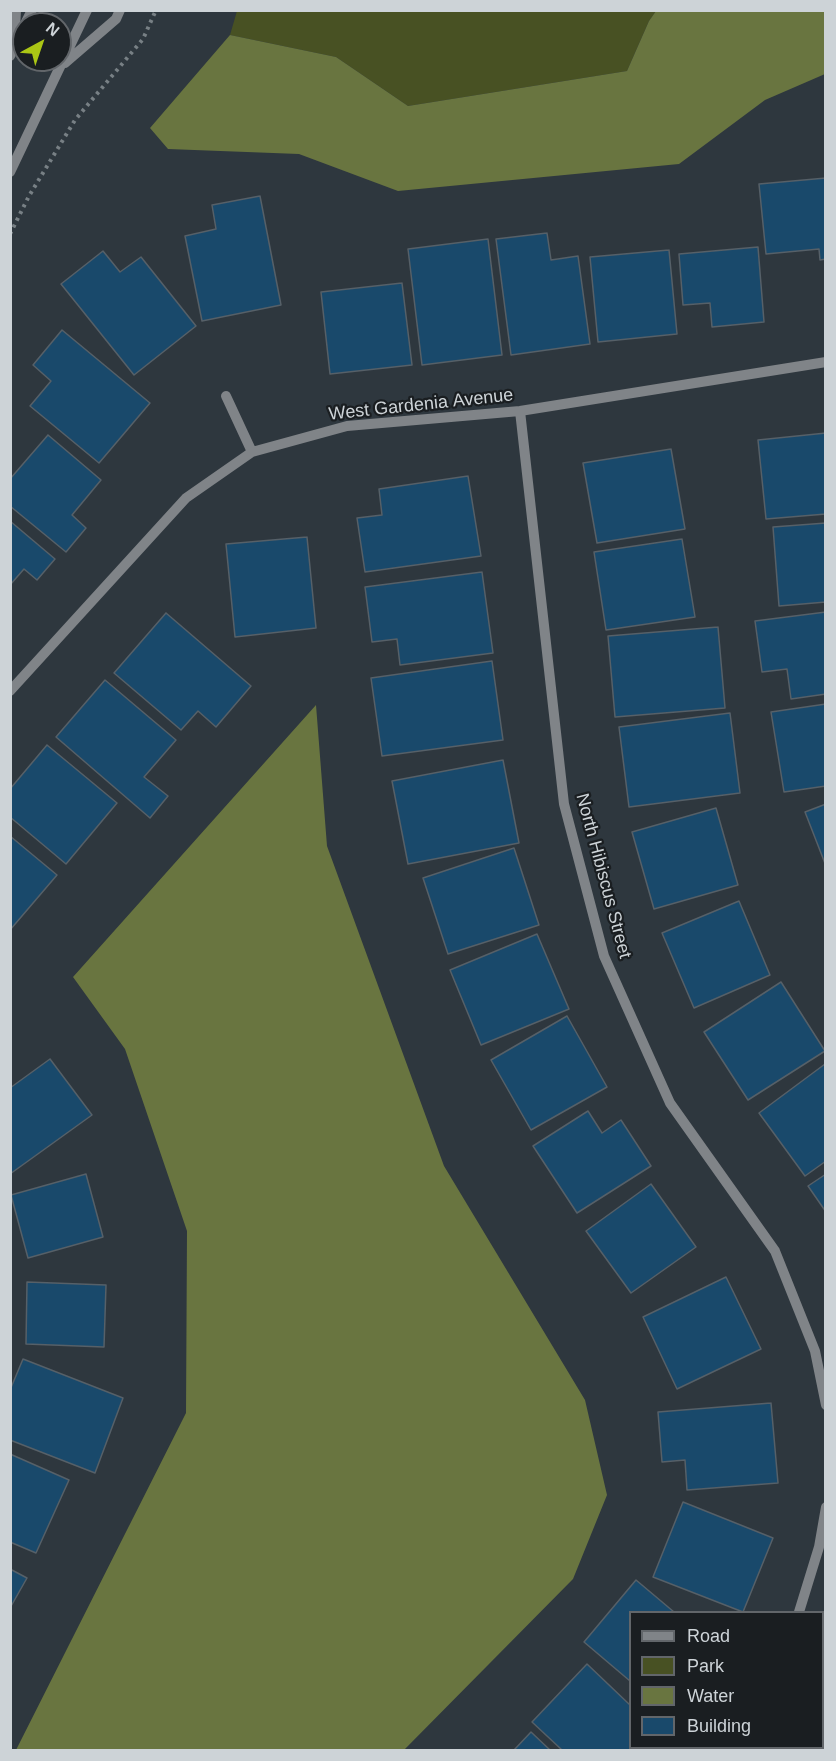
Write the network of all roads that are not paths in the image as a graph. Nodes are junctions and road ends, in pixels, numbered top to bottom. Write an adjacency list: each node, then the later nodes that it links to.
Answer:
1 (87, 10): 3 (street)
2 (120, 10): 4 (street)
3 (72, 42)
4 (72, 57)
5 (58, 72): 6 (street)
6 (10, 172)
7 (825, 362): 9 (street, West Gardenia Avenue)
8 (226, 396): 10 (street)
9 (519, 411): 10 (street, West Gardenia Avenue); 12 (street, North Hibiscus Street)
10 (252, 452): 11 (street, West Gardenia Avenue)
11 (10, 691)
12 (825, 1405)
13 (825, 1507): 14 (street)
14 (799, 1611)

